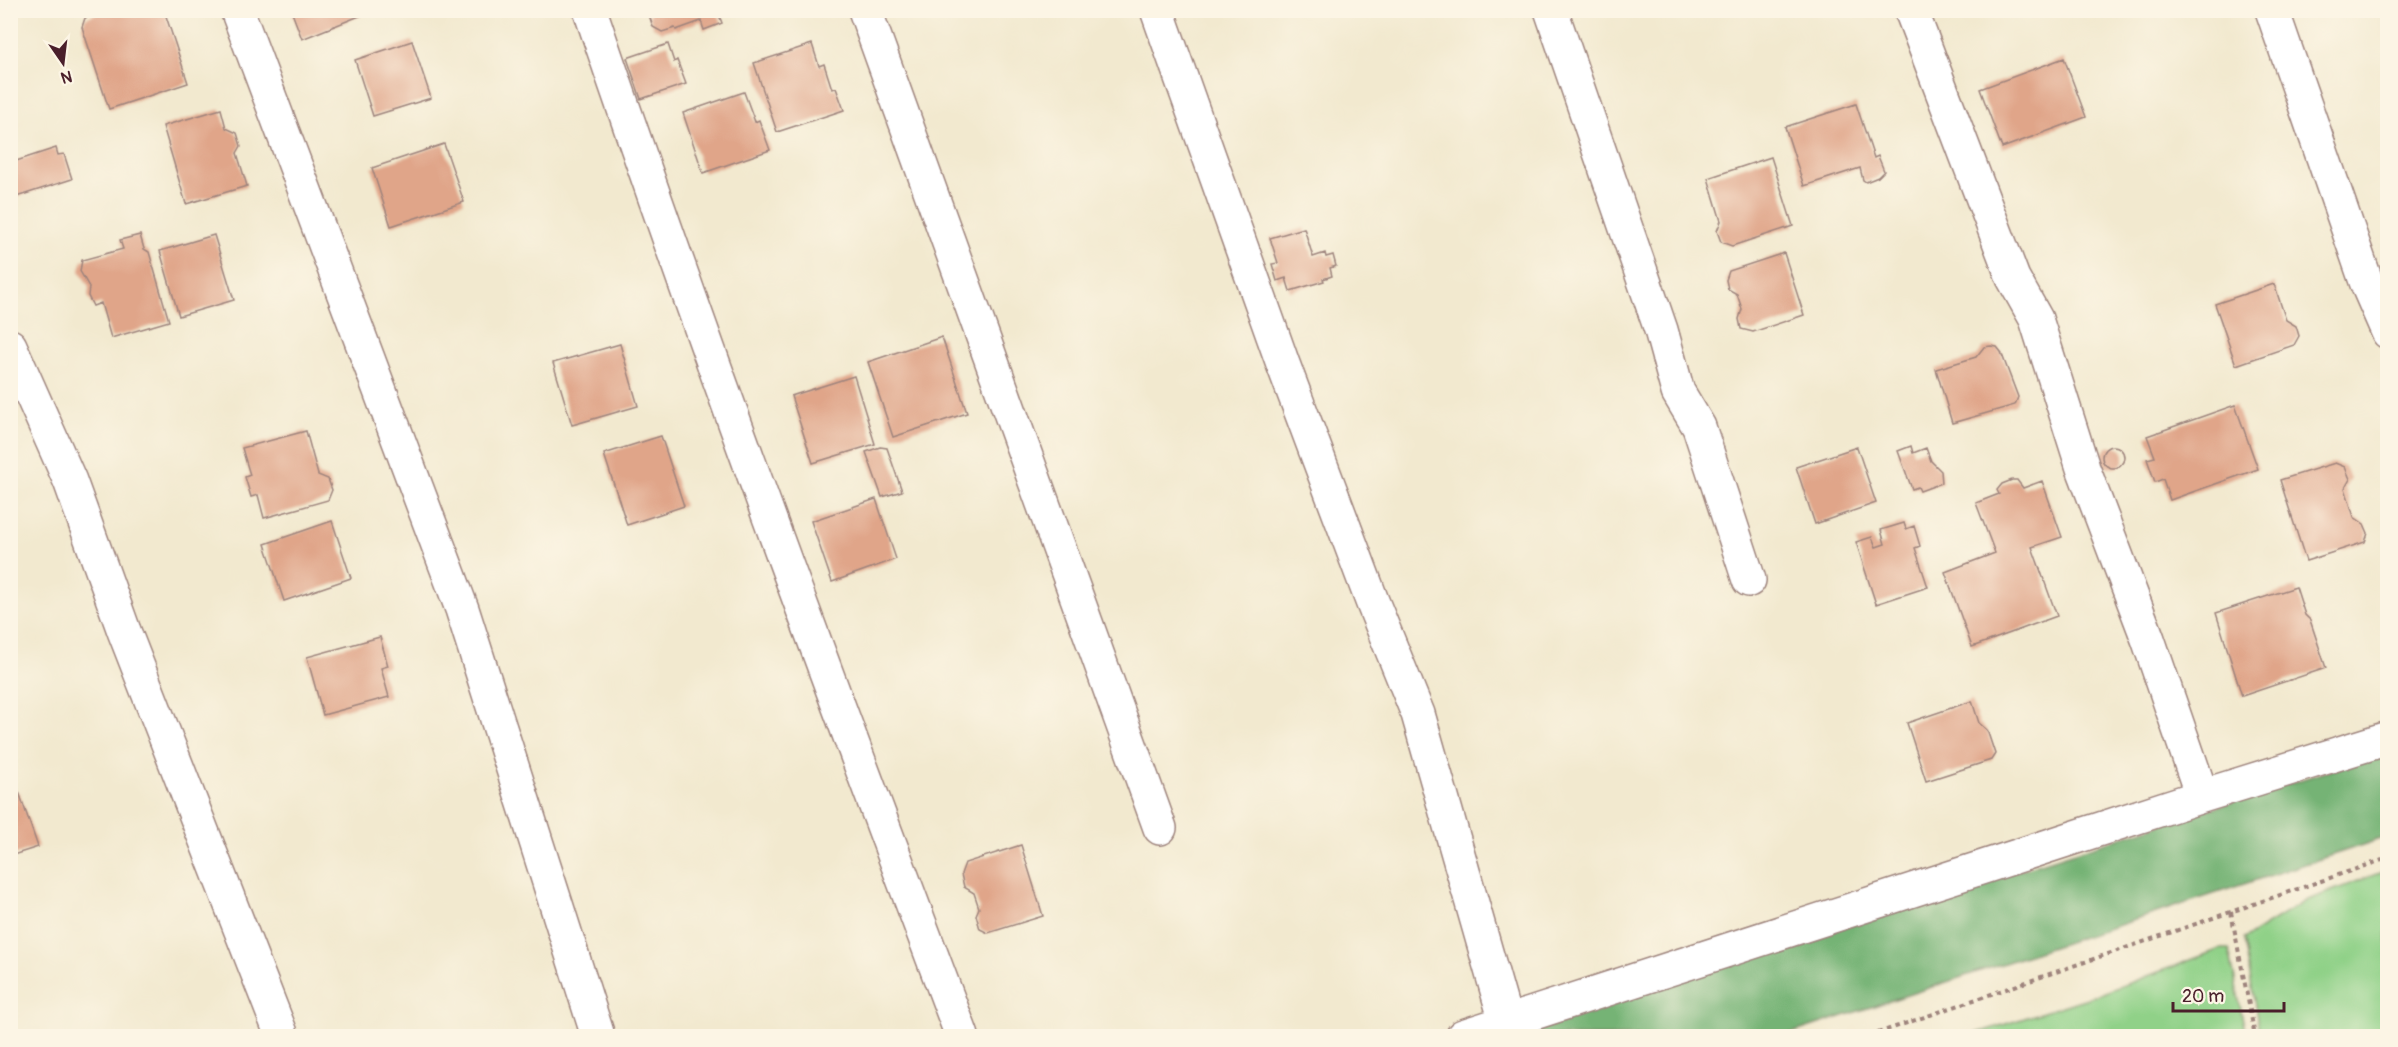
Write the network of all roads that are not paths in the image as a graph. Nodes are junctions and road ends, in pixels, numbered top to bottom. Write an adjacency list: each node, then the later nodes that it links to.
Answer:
1 (237, 10): 16 (street)
2 (590, 10): 17 (street)
3 (865, 10): 13 (street)
4 (1157, 10): 14 (street)
5 (1551, 10): 10 (street)
6 (1911, 10): 12 (street)
7 (2272, 10): 8 (street)
8 (2388, 332)
9 (10, 346): 15 (street)
10 (1749, 580)
11 (2388, 738): 12 (street)
12 (2202, 796): 14 (street)
13 (1160, 828)
14 (1506, 1022): 18 (street)
15 (282, 1036)
16 (598, 1036)
17 (962, 1036)
18 (1463, 1036)

